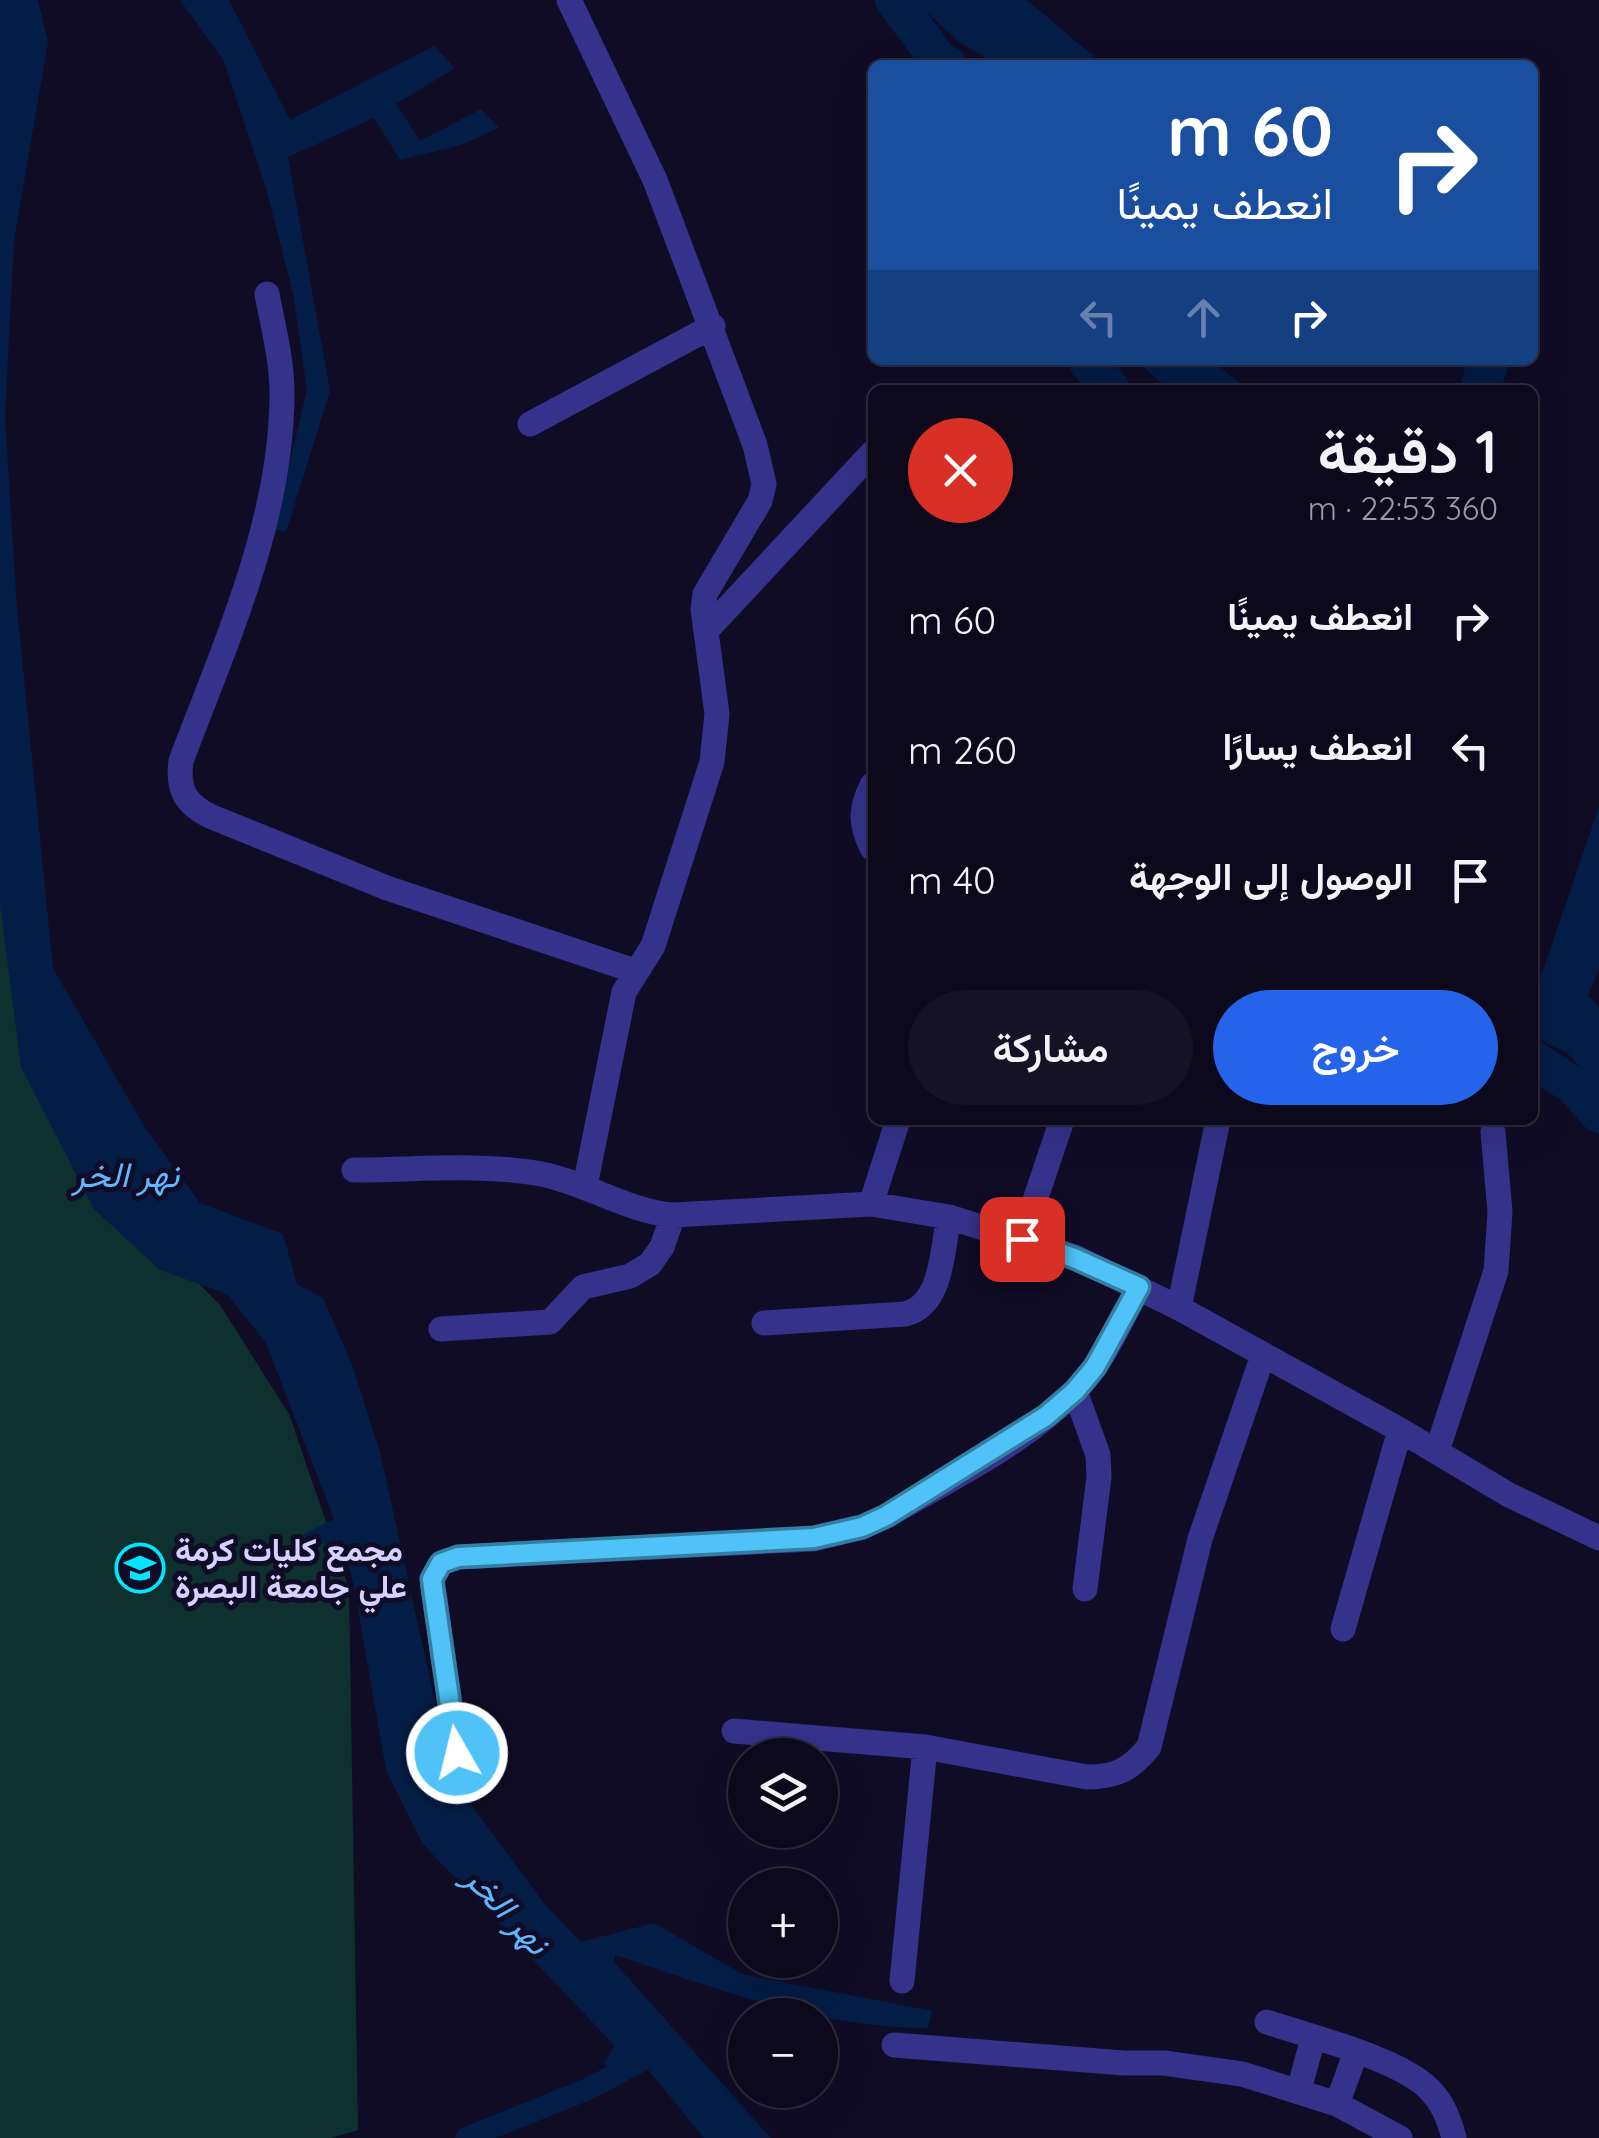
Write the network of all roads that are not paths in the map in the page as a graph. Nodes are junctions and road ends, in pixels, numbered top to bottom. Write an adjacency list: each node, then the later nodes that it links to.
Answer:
1 (569, 0): 3 (street)
2 (267, 294): 9 (street)
3 (713, 326): 4 (street); 6 (street)
4 (530, 424)
5 (868, 457): 6 (street)
6 (706, 631): 9 (street)
7 (868, 793): 8 (street)
8 (868, 839)
9 (635, 972): 15 (street)
10 (896, 1125): 16 (street)
11 (1060, 1125): 19 (street)
12 (1217, 1125): 21 (street)
13 (1493, 1132): 27 (street)
14 (354, 1170): 15 (street)
15 (585, 1186): 17 (street)
16 (871, 1204): 17 (street); 18 (street)
17 (673, 1216): 23 (street)
18 (949, 1217): 19 (street); 22 (street)
19 (1022, 1239): 20 (street)
20 (1139, 1287): 21 (street); 25 (street)
21 (1178, 1308): 24 (street)
22 (764, 1323)
23 (441, 1328)
24 (1263, 1356): 26 (street); 32 (street)
25 (1075, 1391): 29 (street); 33 (street)
26 (1400, 1430): 27 (street); 30 (street)
27 (1437, 1451): 28 (street)
28 (1599, 1538)
29 (1085, 1589)
30 (1343, 1629)
31 (734, 1730): 32 (street)
32 (925, 1748): 34 (street)
33 (457, 1753)
34 (902, 1981)
35 (1267, 2022): 36 (street)
36 (1312, 2038): 38 (street); 39 (street)
37 (894, 2045): 39 (street)
38 (1356, 2052): 40 (street); 42 (street)
39 (1299, 2090): 40 (street)
40 (1336, 2104): 41 (street)
41 (1400, 2138)
42 (1454, 2138)

